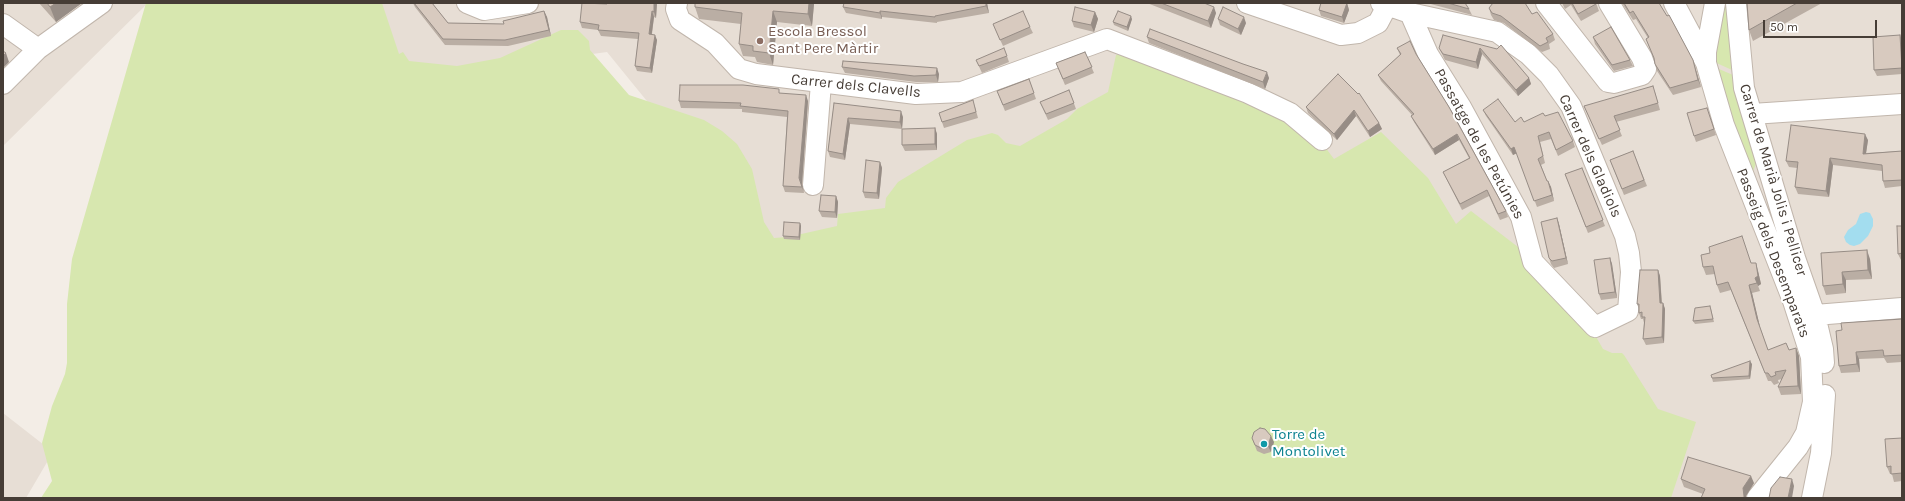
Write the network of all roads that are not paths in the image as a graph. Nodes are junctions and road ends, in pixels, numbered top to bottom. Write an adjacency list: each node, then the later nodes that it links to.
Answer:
1 (102, 3): 14 (street)
2 (467, 3): 3 (street)
3 (528, 3)
4 (677, 3): 16 (street, Carrer dels Clavells)
5 (1247, 3): 11 (street)
6 (1546, 3): 7 (street)
7 (1609, 3)
8 (1674, 3): 15 (street, Passeig dels Desemparats)
9 (1715, 3): 15 (street)
10 (1736, 3): 19 (street, Carrer de Marià Jolis i Pellicer)
11 (1384, 4): 12 (street)
12 (1410, 13): 24 (street, Passatge de les Petúnies); 24 (street, Carrer dels Gladiols)
13 (3, 24): 14 (street)
14 (38, 49): 17 (street)
15 (1706, 63): 25 (street, Passeig dels Desemparats)
16 (821, 83): 20 (street, Carrer dels Clavells); 21 (street)
17 (3, 84)
18 (1902, 104): 19 (street)
19 (1752, 114): 23 (street, Carrer de Marià Jolis i Pellicer)
20 (1322, 140)
21 (813, 185)
22 (1902, 308): 23 (street)
23 (1816, 315): 26 (street, Carrer de Marià Jolis i Pellicer)
24 (1595, 327)
25 (1757, 498)
26 (1812, 498)

